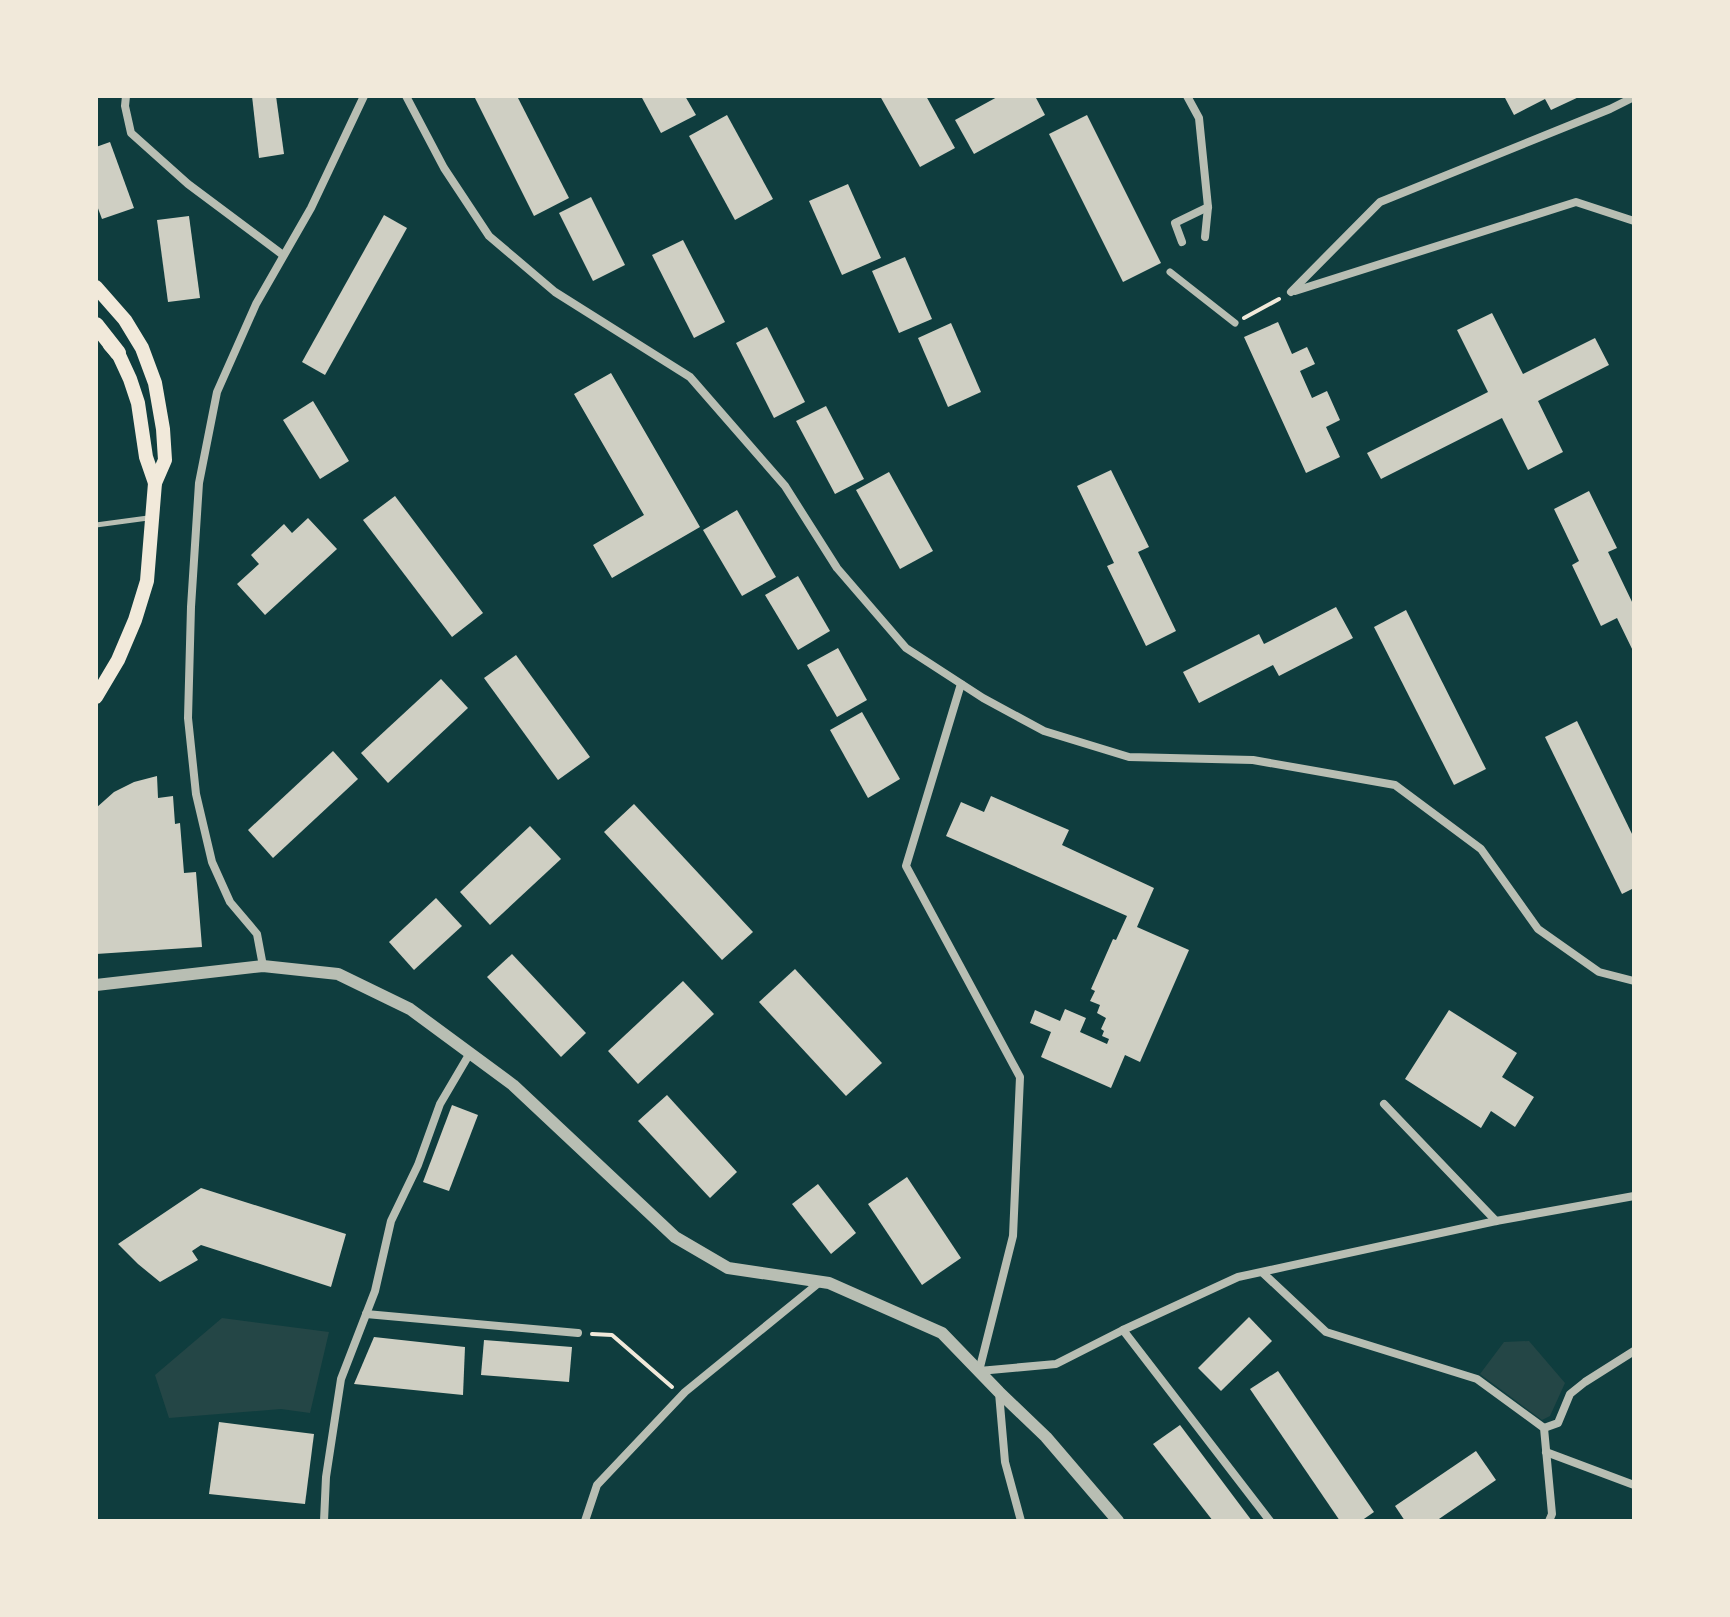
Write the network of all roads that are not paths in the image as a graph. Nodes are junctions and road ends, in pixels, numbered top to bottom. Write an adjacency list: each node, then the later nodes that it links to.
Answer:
1 (126, 96): 10 (street)
2 (364, 96): 10 (street)
3 (406, 96): 20 (street)
4 (1187, 96): 6 (street)
5 (1634, 97): 7 (street)
6 (1208, 207): 8 (street); 9 (street)
7 (1634, 221)
8 (1205, 237)
9 (1182, 242)
10 (283, 255): 22 (street)
11 (1170, 272): 13 (street)
12 (96, 287): 17 (main road)
13 (1235, 323)
14 (96, 325): 16 (highway)
15 (96, 332): 16 (main road)
16 (118, 353): 17 (main road)
17 (155, 483): 18 (main road)
18 (153, 517): 19 (lane); 21 (main road)
19 (96, 525)
20 (961, 684): 23 (street); 35 (street)
21 (96, 697)
22 (263, 966): 24 (street); 25 (street)
23 (1634, 981)
24 (96, 985)
25 (470, 1053): 30 (street); 31 (street)
26 (1384, 1104): 28 (street)
27 (1634, 1196): 28 (street)
28 (1496, 1221): 29 (street)
29 (1263, 1273): 32 (street); 37 (street)
30 (821, 1282): 35 (street); 41 (street)
31 (366, 1314): 33 (street); 40 (street)
32 (1123, 1330): 35 (street); 44 (street)
33 (578, 1333)
34 (1634, 1351): 37 (street)
35 (979, 1371): 36 (street)
36 (999, 1392): 42 (street); 43 (street)
37 (1544, 1428): 38 (street)
38 (1546, 1452): 39 (street); 45 (street)
39 (1634, 1485)
40 (324, 1521)
41 (585, 1521)
42 (1021, 1521)
43 (1118, 1521)
44 (1270, 1521)
45 (1549, 1521)

